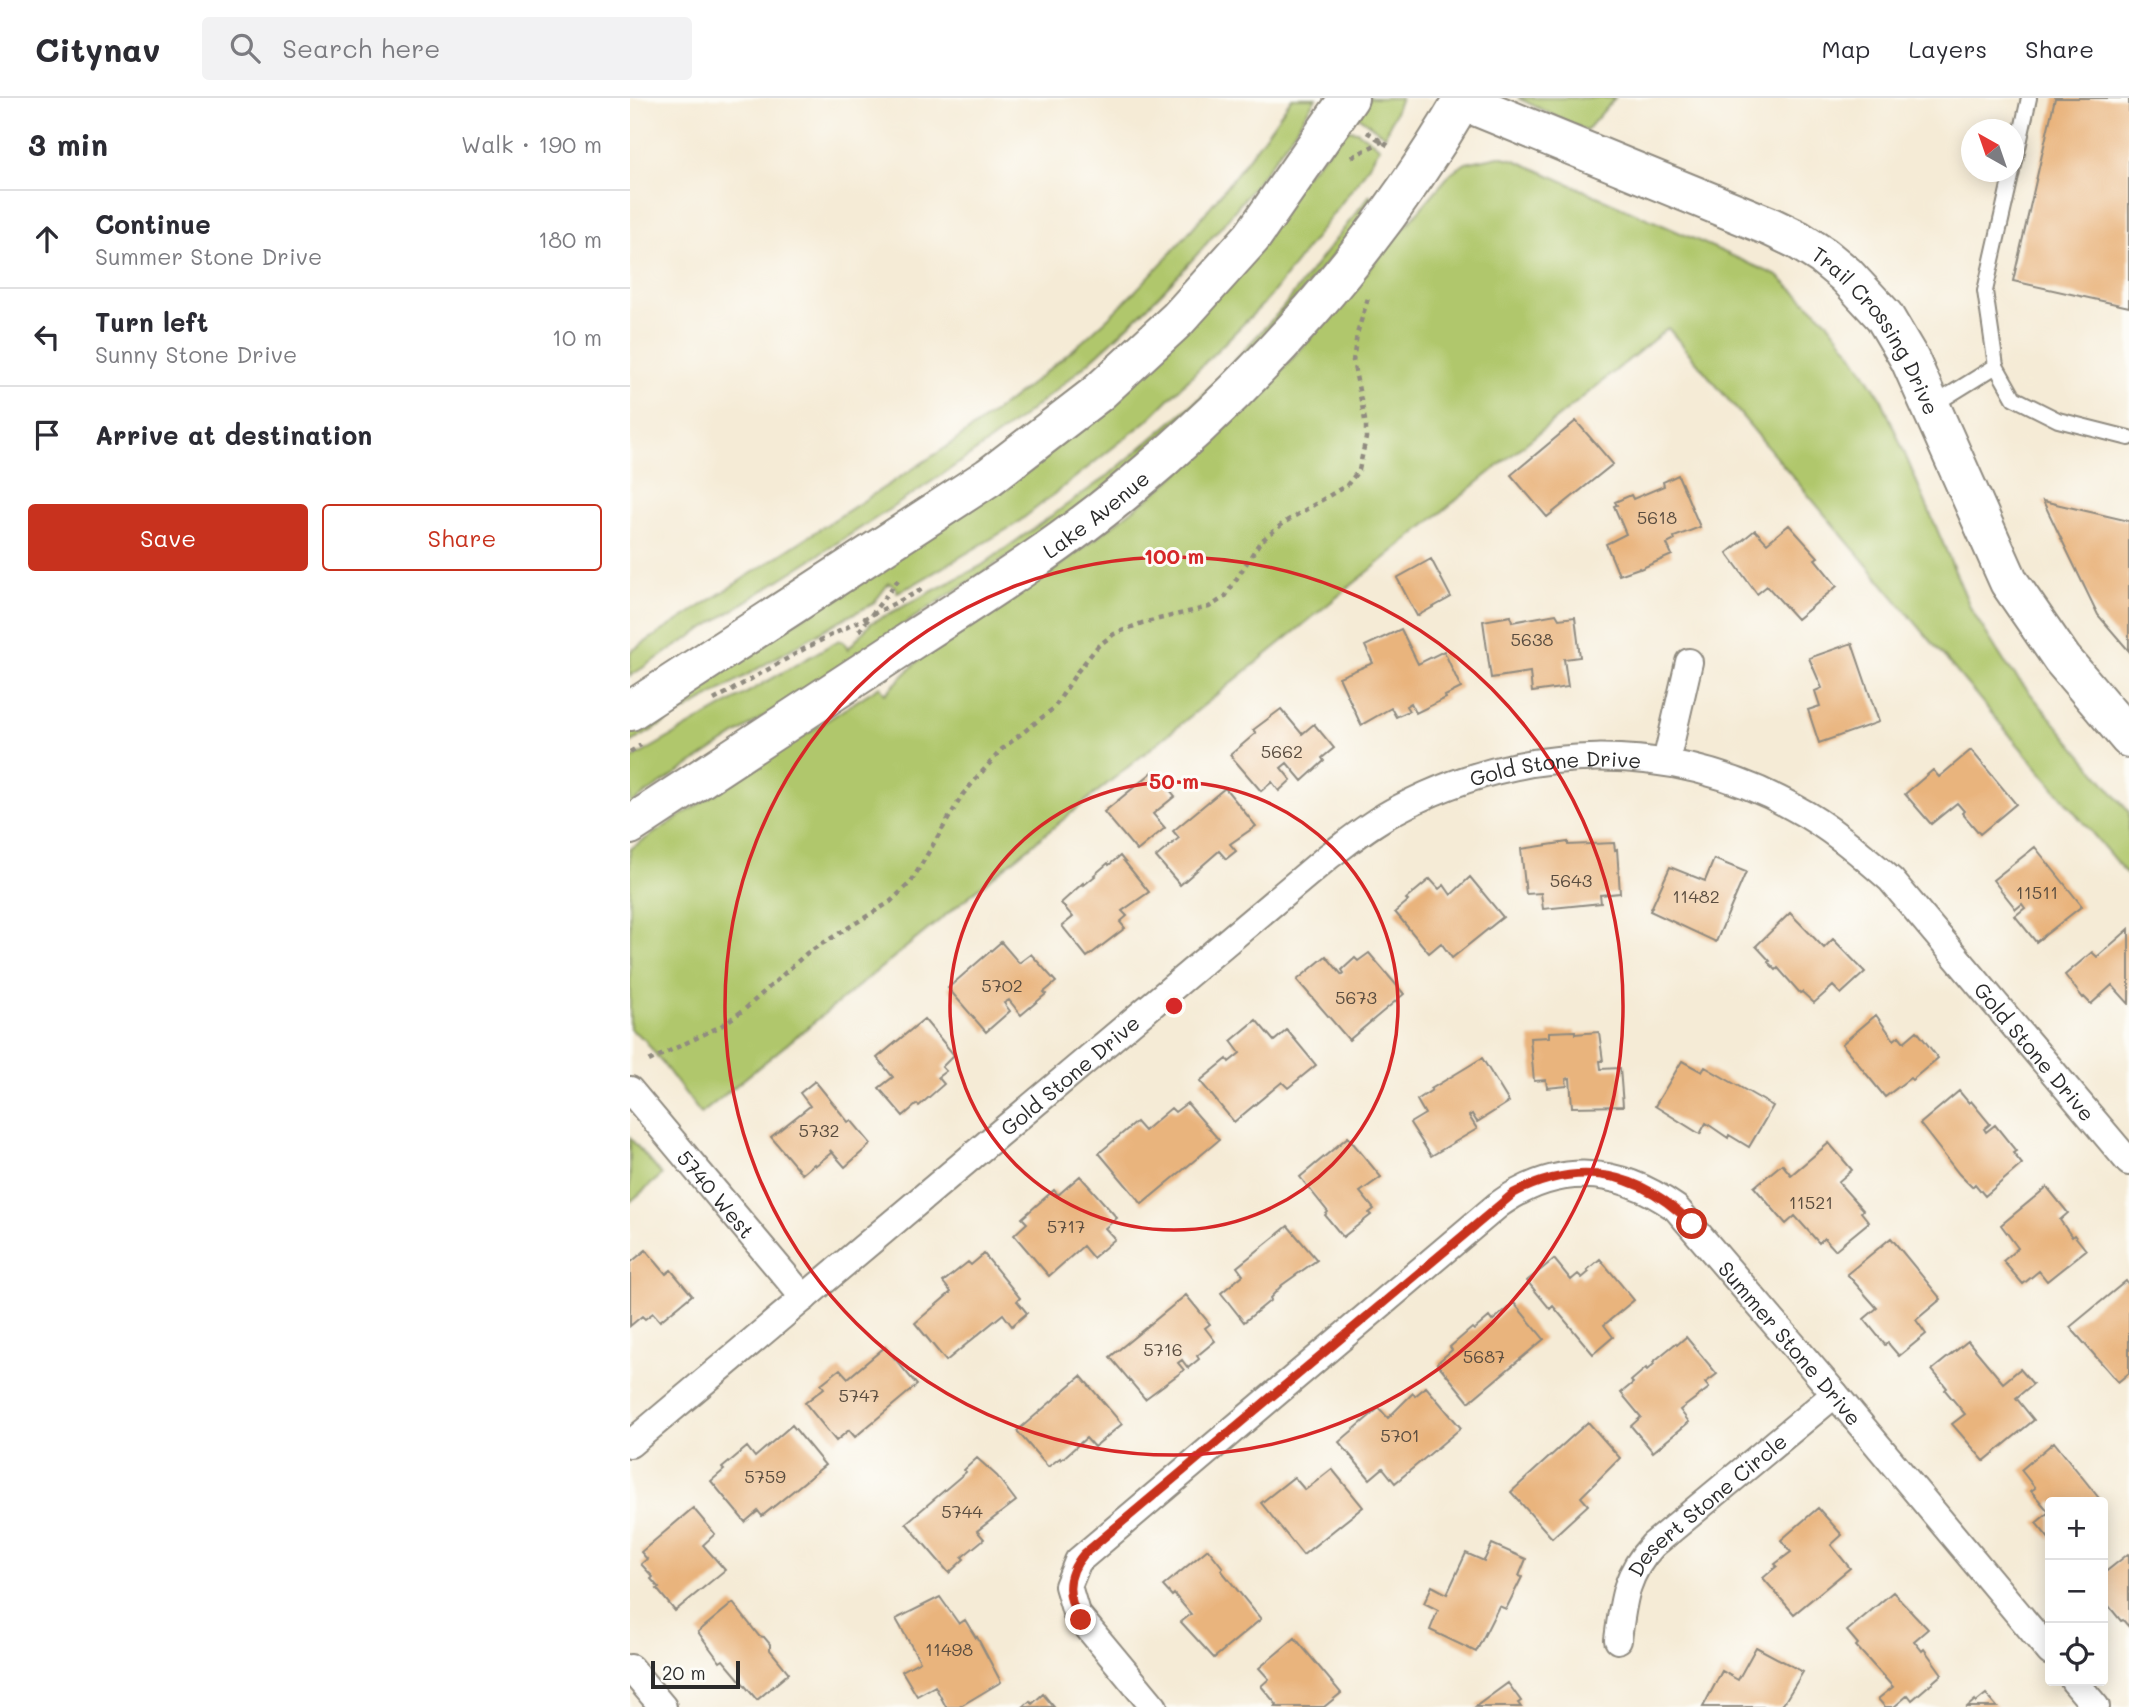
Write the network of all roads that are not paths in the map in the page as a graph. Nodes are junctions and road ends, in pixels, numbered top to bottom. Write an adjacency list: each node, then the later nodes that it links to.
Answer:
1 (2029, 98): 4 (lane)
2 (1463, 99): 7 (street, Trail Crossing Drive); 13 (street, Lake Avenue)
3 (1356, 114): 10 (street)
4 (2024, 121)
5 (2010, 182): 6 (lane)
6 (1996, 366): 7 (lane); 8 (lane)
7 (1930, 407): 11 (street, Trail Crossing Drive)
8 (2129, 438)
9 (1689, 662): 12 (street, Gold Stone Drive)
10 (630, 711)
11 (2129, 738)
12 (1666, 762): 15 (street, Gold Stone Drive); 16 (street, Gold Stone Drive)
13 (630, 825)
14 (632, 1097): 16 (street, 5740 West)
15 (2129, 1162)
16 (804, 1298): 18 (street, Gold Stone Drive)
17 (1835, 1394): 19 (street, Desert Stone Circle); 20 (street, Summer Stone Drive); 24 (street, Summer Stone Drive)
18 (630, 1444)
19 (1618, 1640)
20 (2045, 1646)
21 (630, 1668): 23 (street)
22 (2078, 1686): 25 (street)
23 (663, 1707)
24 (1154, 1707)
25 (2096, 1707)

